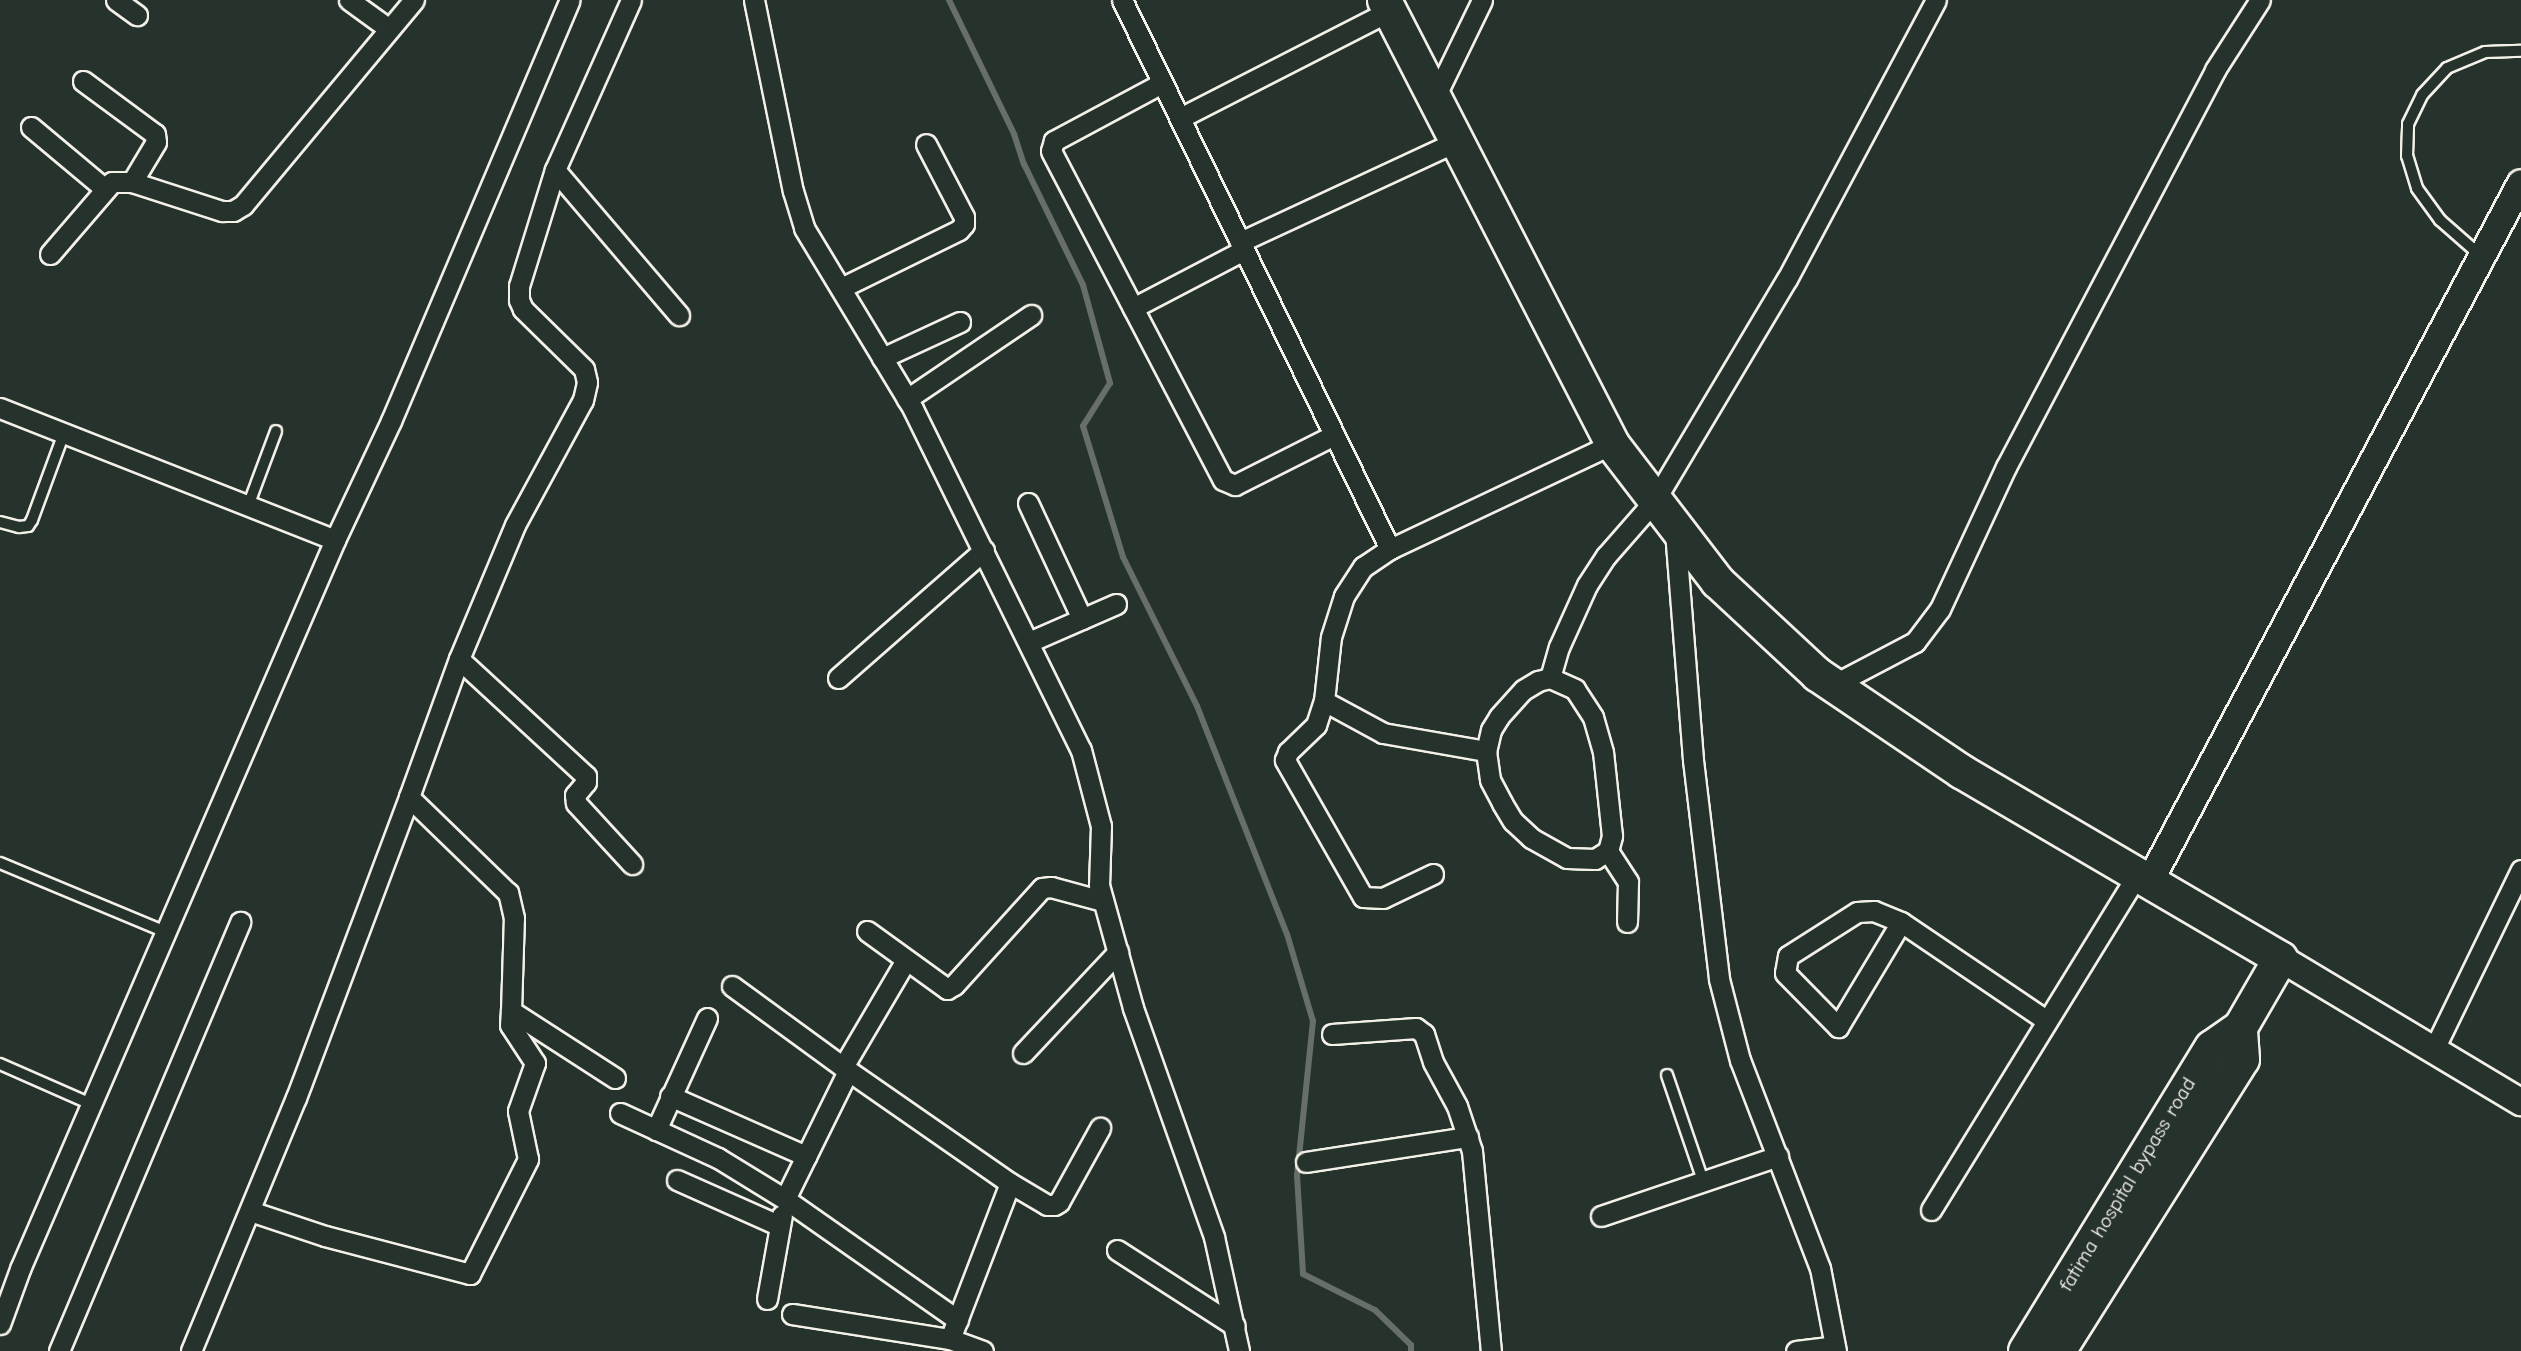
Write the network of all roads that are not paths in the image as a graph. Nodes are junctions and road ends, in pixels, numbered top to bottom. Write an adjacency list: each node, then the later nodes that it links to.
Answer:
1 (117, 0): 12 (street)
2 (349, 0): 13 (street)
3 (414, 0): 13 (street)
4 (569, 0): 46 (street)
5 (631, 0): 22 (street)
6 (754, 0): 29 (street)
7 (1122, 0): 16 (street)
8 (1482, 0): 17 (street)
9 (1936, 0): 41 (street)
10 (2260, 0): 55 (street)
11 (1386, 6): 17 (highway); 18 (street)
12 (136, 15)
13 (389, 29): 23 (street)
14 (2521, 51): 28 (lane)
15 (83, 81): 23 (street)
16 (1163, 83): 18 (street); 30 (street)
17 (1434, 99): 20 (highway)
18 (1180, 118): 26 (street)
19 (31, 127): 25 (street)
20 (1455, 142): 26 (street); 40 (highway)
21 (926, 144): 29 (street)
22 (555, 170): 31 (street); 52 (street)
23 (131, 182): 25 (street)
24 (2521, 183): 28 (street)
25 (104, 188): 27 (street)
26 (1242, 246): 30 (street); 39 (street)
27 (50, 254)
28 (2482, 256): 64 (street)
29 (841, 288): 34 (street)
30 (1133, 308): 39 (street)
31 (679, 315)
32 (1031, 316): 35 (street)
33 (960, 323): 34 (street)
34 (882, 358): 35 (street)
35 (907, 399): 48 (street)
36 (0, 408): 38 (street)
37 (276, 430): 43 (lane)
38 (64, 433): 43 (street); 44 (lane)
39 (1334, 435): 47 (street)
40 (1612, 444): 41 (highway); 47 (street)
41 (1655, 500): 45 (highway); 54 (street)
42 (1028, 503): 50 (street)
43 (248, 506): 46 (street)
44 (0, 522)
45 (1675, 526): 55 (highway); 94 (street)
46 (335, 540): 70 (street)
47 (1390, 549): 56 (street)
48 (984, 550): 51 (street); 53 (street)
49 (1116, 604): 50 (street)
50 (1082, 619): 51 (street)
51 (1029, 642): 65 (street)
52 (459, 659): 58 (street); 61 (street)
53 (838, 678)
54 (1550, 678): 57 (street); 59 (street)
55 (1833, 685): 64 (highway)
56 (1324, 701): 57 (street); 63 (street)
57 (1486, 751): 59 (street)
58 (409, 797): 75 (street); 101 (street)
59 (1608, 851): 67 (street)
60 (0, 863): 70 (lane)
61 (632, 864)
62 (2521, 870): 80 (street)
63 (1433, 874)
64 (2144, 878): 72 (highway); 77 (street)
65 (1103, 901): 71 (street); 73 (street)
66 (240, 922): 113 (street)
67 (1627, 922)
68 (1900, 922): 68 (street); 77 (street)
69 (867, 931): 73 (street)
70 (166, 932): 88 (street)
71 (1118, 952): 81 (street); 109 (street)
72 (2280, 958): 78 (highway, fatima hospital bypass road); 80 (street)
73 (906, 960): 83 (street)
74 (732, 986): 83 (street)
75 (511, 1011): 85 (street); 101 (street)
76 (707, 1018): 86 (street)
77 (2047, 1021): 100 (street)
78 (2240, 1027): 118 (highway, fatima hospital bypass road); 119 (highway, fatima hospital bypass road)
79 (1332, 1034): 92 (street)
80 (2434, 1049): 87 (street)
81 (1023, 1053)
82 (0, 1064): 88 (lane)
83 (846, 1069): 93 (street); 98 (street)
84 (1667, 1076): 97 (lane)
85 (615, 1077)
86 (670, 1096): 91 (street); 93 (street)
87 (2521, 1102)
88 (91, 1104): 108 (street)
89 (620, 1113): 91 (street)
90 (1100, 1128): 98 (street)
91 (656, 1130): 99 (street)
92 (1468, 1137): 95 (street); 112 (street)
93 (806, 1156): 99 (street)
94 (1778, 1156): 97 (street); 111 (street)
95 (1306, 1162)
96 (677, 1180): 103 (street)
97 (1703, 1181): 102 (street)
98 (1010, 1183): 107 (street)
99 (786, 1200): 103 (street); 107 (street)
100 (1931, 1210)
101 (250, 1211): 114 (street)
102 (1601, 1216)
103 (778, 1225): 105 (street)
104 (1117, 1250): 109 (street)
105 (766, 1299)
106 (792, 1314): 110 (street)
107 (958, 1320): 110 (street)
108 (0, 1324)
109 (1235, 1326): 116 (street)
110 (950, 1339): 115 (street)
111 (1836, 1348): 117 (street)
112 (1492, 1350)
113 (59, 1351)
114 (191, 1351)
115 (983, 1351)
116 (1238, 1351)
117 (1796, 1351)
118 (2025, 1351)
119 (2058, 1351)

